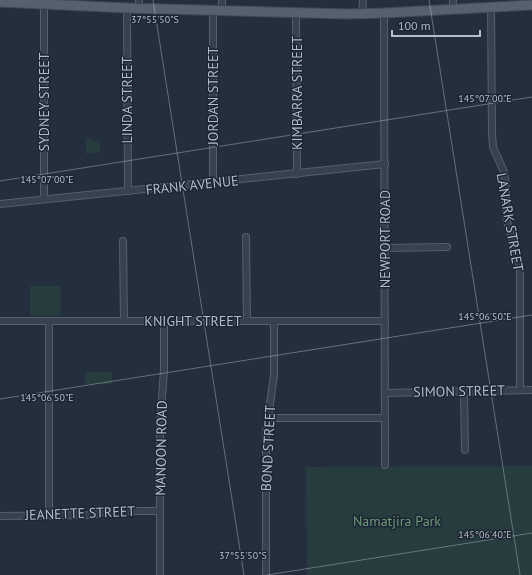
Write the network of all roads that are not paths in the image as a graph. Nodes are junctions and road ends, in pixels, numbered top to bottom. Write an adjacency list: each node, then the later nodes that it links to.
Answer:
1 (222, 0): 10 (street, JORDAN STREET)
2 (363, 0): 12 (street)
3 (0, 2): 4 (main road)
4 (44, 2): 9 (main road); 18 (street, SYDNEY STREET)
5 (139, 4): 9 (main road); 10 (main road)
6 (453, 5): 8 (main road); 13 (main road)
7 (532, 5): 8 (main road)
8 (491, 7): 31 (street, LANARK STREET)
9 (127, 8): 17 (street, LINDA STREET)
10 (217, 10): 11 (main road); 16 (street, JORDAN STREET)
11 (296, 12): 12 (main road); 15 (street, KIMBARRA STREET)
12 (362, 14): 13 (main road)
13 (384, 14): 14 (street, NEWPORT ROAD)
14 (385, 164): 15 (street, FRANK AVENUE); 23 (street, NEWPORT ROAD)
15 (297, 174): 16 (street, FRANK AVENUE)
16 (213, 182): 17 (street, FRANK AVENUE)
17 (128, 191): 18 (street, FRANK AVENUE)
18 (44, 199): 19 (street, FRANK AVENUE)
19 (0, 204)
20 (246, 237): 26 (street)
21 (123, 242): 25 (street)
22 (446, 247): 23 (street)
23 (385, 248): 27 (street, NEWPORT ROAD)
24 (0, 321): 28 (street, KNIGHT STREET)
25 (124, 321): 28 (street, KNIGHT STREET); 29 (street, KNIGHT STREET)
26 (247, 321): 29 (street, KNIGHT STREET); 30 (street, KNIGHT STREET)
27 (385, 321): 30 (street, KNIGHT STREET); 34 (street, NEWPORT ROAD)
28 (49, 322): 41 (street)
29 (164, 322): 39 (street, MANOON ROAD)
30 (274, 322): 35 (street, BOND STREET)
31 (520, 390): 32 (street, SIMON STREET); 33 (street, SIMON STREET)
32 (532, 390)
33 (464, 391): 34 (street, SIMON STREET); 37 (street)
34 (385, 393): 36 (street, NEWPORT ROAD)
35 (268, 418): 36 (street); 43 (street, BOND STREET)
36 (385, 418): 38 (street, NEWPORT ROAD)
37 (464, 450)
38 (385, 465)
39 (160, 511): 41 (street, JEANETTE STREET); 42 (street, MANOON ROAD)
40 (0, 516): 41 (street, JEANETTE STREET)
41 (49, 516)
42 (160, 575)
43 (266, 575)

